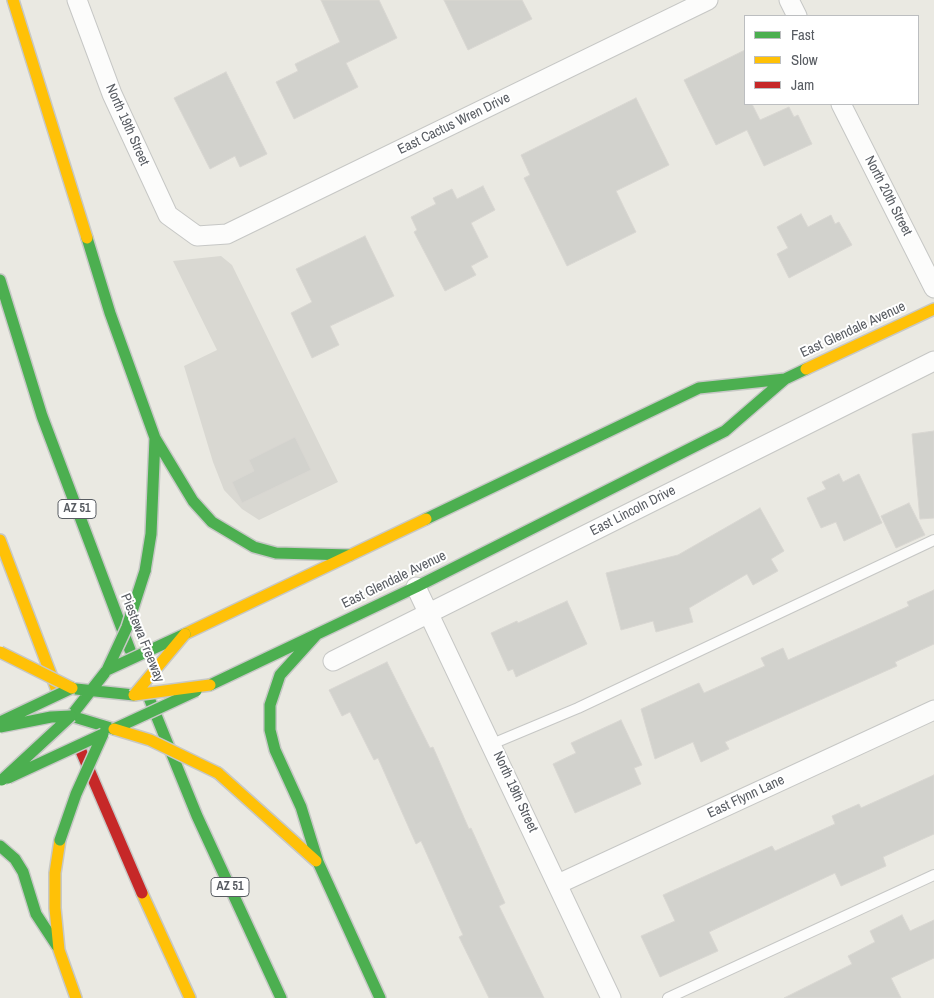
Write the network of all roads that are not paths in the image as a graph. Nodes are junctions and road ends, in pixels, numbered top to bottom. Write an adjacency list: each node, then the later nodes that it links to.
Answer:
1 (13, 0): 13 (main road)
2 (77, 0): 7 (street, North 19th Street)
3 (708, 0): 7 (street, East Cactus Wren Drive)
4 (789, 0): 5 (street)
5 (796, 15)
6 (842, 105): 9 (street, North 20th Street)
7 (197, 236)
8 (0, 280): 42 (main road, Piestewa Freeway / AZ 51)
9 (934, 288)
10 (934, 309): 12 (main road, East Glendale Avenue)
11 (934, 361): 18 (street, East Lincoln Drive)
12 (785, 379): 16 (main road, East Glendale Avenue); 17 (main road, East Glendale Avenue)
13 (156, 438): 16 (main road); 23 (main road, bridge)
14 (0, 540): 30 (main road)
15 (934, 540): 33 (lane)
16 (350, 555): 19 (main road, East Glendale Avenue)
17 (416, 587): 18 (street, North 19th Street); 20 (main road, East Glendale Avenue)
18 (428, 614): 22 (street, East Lincoln Drive); 33 (street, North 19th Street)
19 (184, 634): 23 (main road, East Glendale Avenue, bridge); 27 (main road, bridge)
20 (316, 634): 24 (main road, East Glendale Avenue); 36 (main road)
21 (0, 652): 25 (main road, bridge)
22 (333, 661)
23 (107, 670): 25 (main road, East Glendale Avenue); 26 (main road)
24 (210, 685): 27 (main road, bridge); 32 (main road, East Glendale Avenue, bridge)
25 (72, 688): 26 (main road); 29 (main road, East Glendale Avenue, bridge)
26 (91, 692): 27 (main road); 30 (main road)
27 (134, 695): 32 (main road)
28 (934, 710): 38 (street, East Flynn Lane)
29 (0, 722)
30 (72, 726): 31 (main road, bridge); 32 (main road); 34 (main road, bridge); 41 (main road)
31 (0, 727)
32 (108, 730): 34 (main road, East Glendale Avenue, bridge); 36 (main road, bridge); 39 (main road, bridge)
33 (492, 744): 38 (street, North 19th Street)
34 (1, 781)
35 (0, 846): 39 (main road)
36 (318, 862): 43 (main road)
37 (934, 875): 45 (lane)
38 (558, 884): 44 (street, North 19th Street)
39 (59, 950): 40 (main road)
40 (76, 998)
41 (190, 998)
42 (281, 998)
43 (380, 998)
44 (611, 998)
45 (668, 998)

